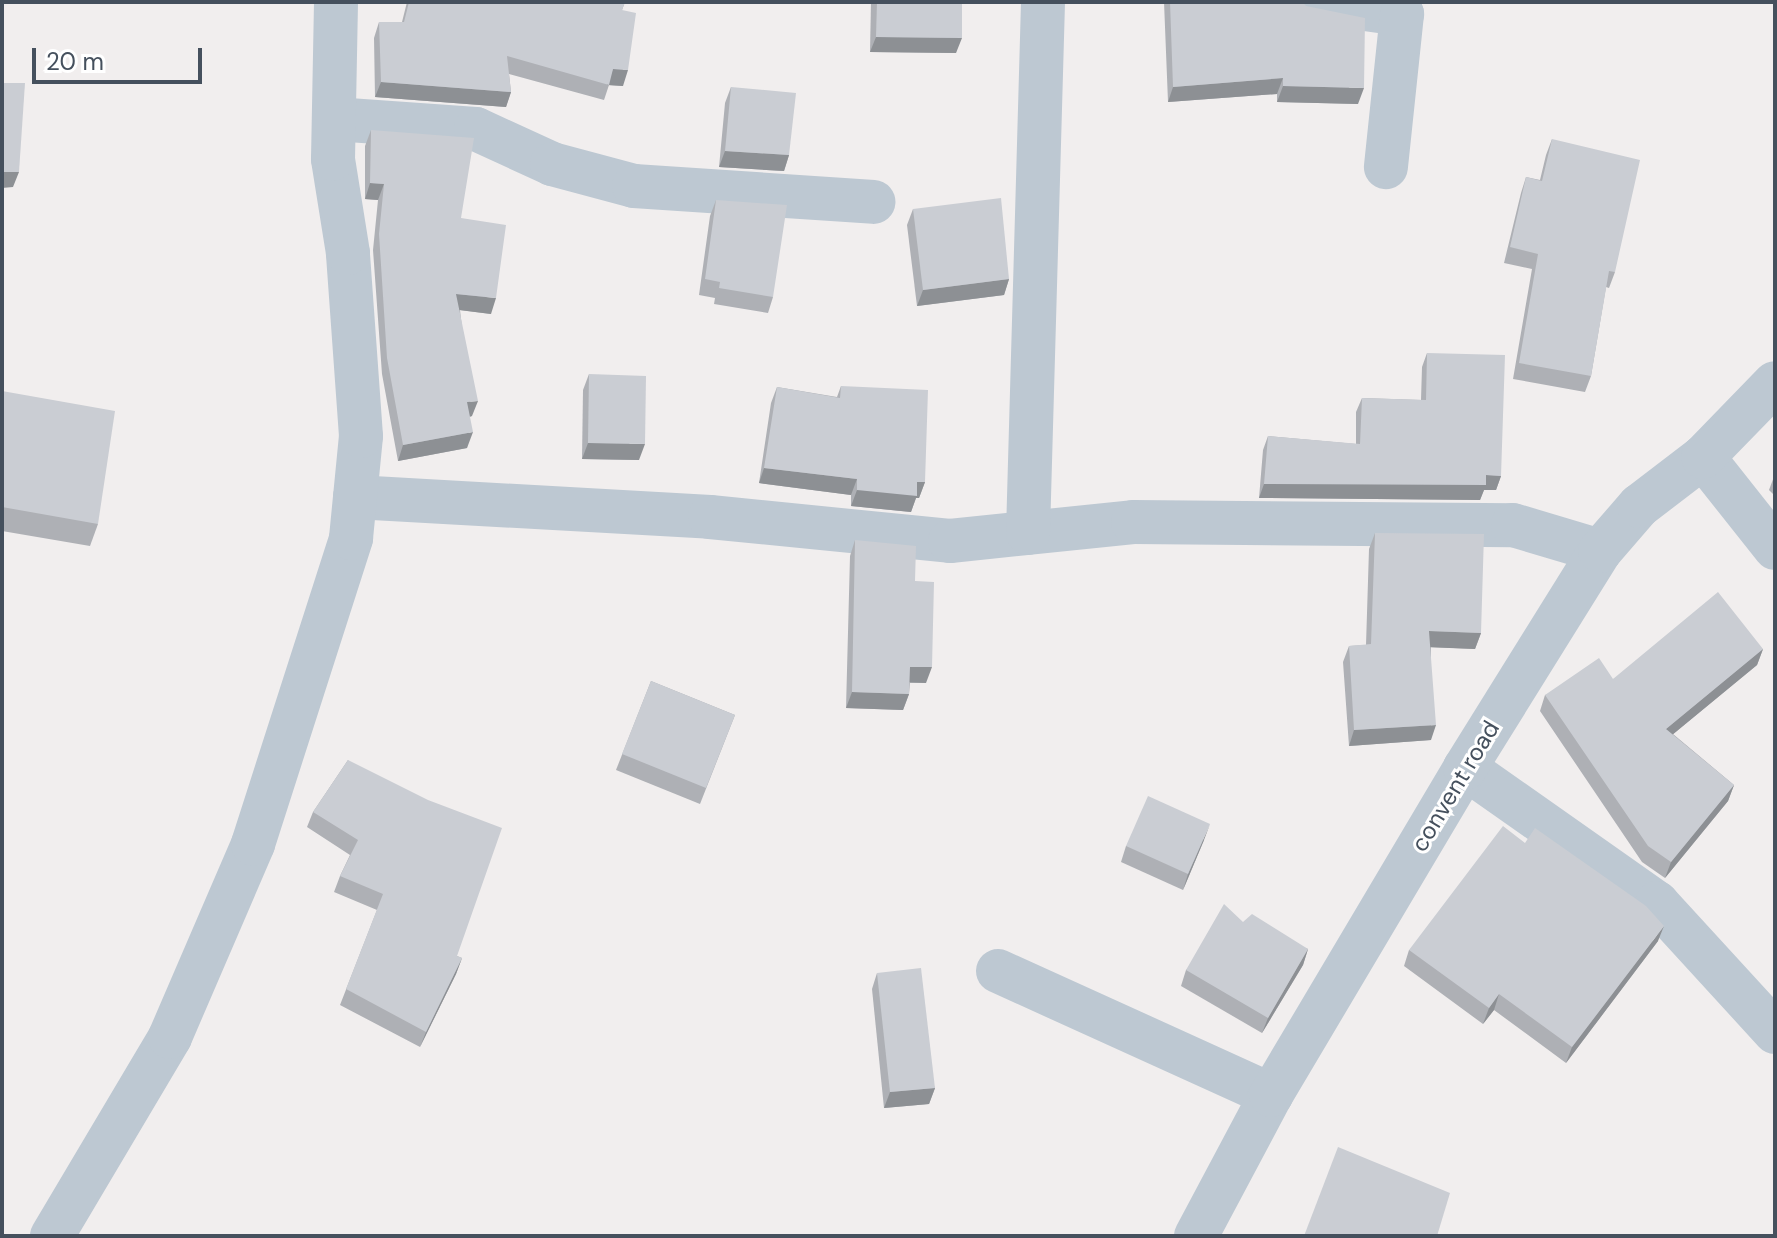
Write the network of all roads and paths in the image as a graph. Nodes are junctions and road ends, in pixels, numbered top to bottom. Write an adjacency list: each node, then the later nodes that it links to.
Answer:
1 (336, 2): 4 (street)
2 (1043, 2): 10 (street)
3 (1315, 2): 5 (street)
4 (334, 119): 6 (street); 9 (street)
5 (1386, 167)
6 (873, 202)
7 (1775, 383): 8 (street, convent road)
8 (1703, 457): 11 (street); 12 (street, convent road)
9 (355, 497): 10 (street); 17 (street)
10 (1028, 533): 12 (street)
11 (1775, 548)
12 (1600, 551): 13 (street, convent road)
13 (1465, 768): 15 (street); 16 (street, convent road)
14 (998, 971): 16 (street)
15 (1775, 1032)
16 (1271, 1095): 18 (street, convent road)
17 (52, 1236)
18 (1196, 1236)

